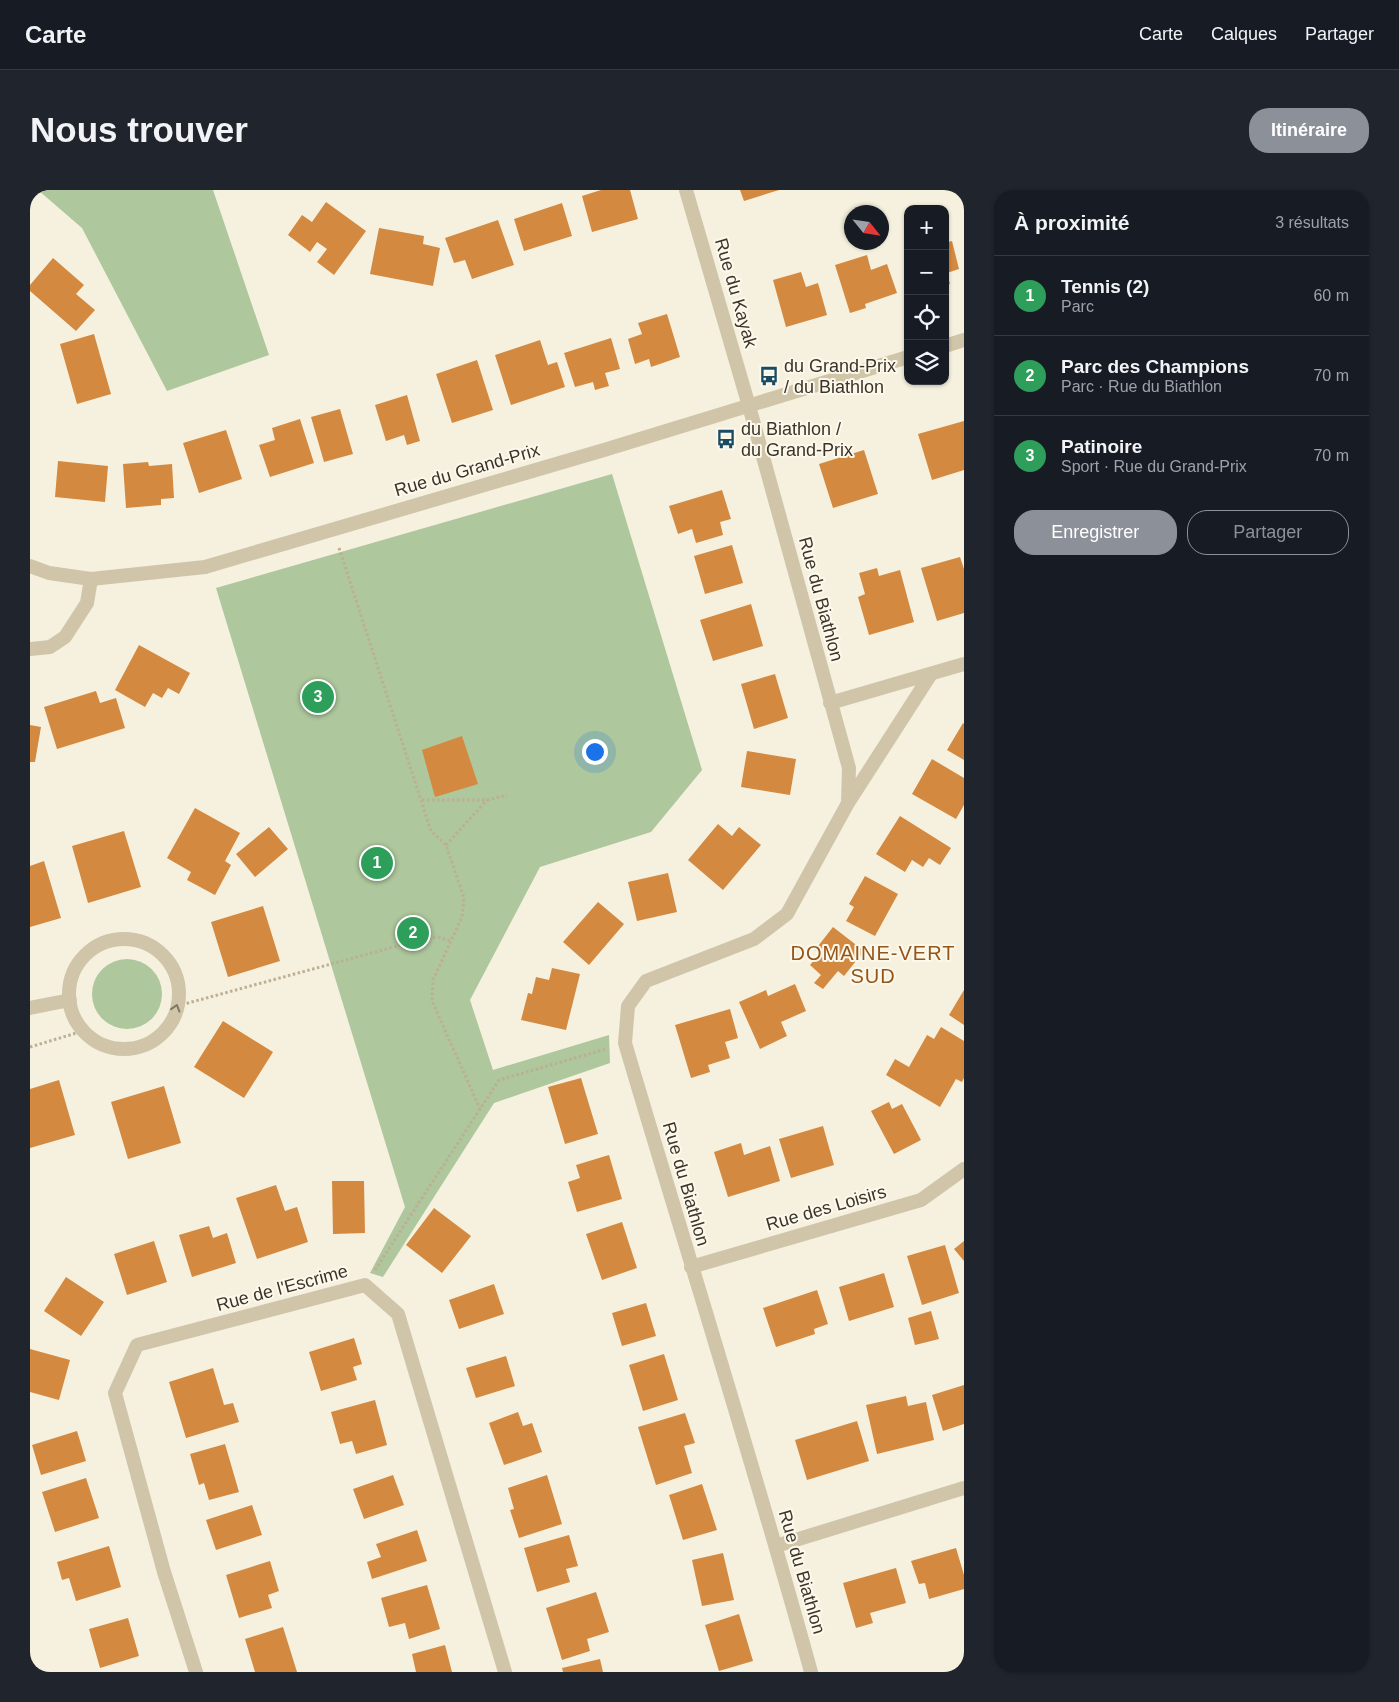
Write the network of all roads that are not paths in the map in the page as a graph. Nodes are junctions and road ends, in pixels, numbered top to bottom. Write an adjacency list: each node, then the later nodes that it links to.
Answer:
1 (686, 190): 5 (street, Rue du Kayak)
2 (964, 340): 3 (street)
3 (949, 345)
4 (904, 358): 5 (street, Rue du Grand-Prix)
5 (749, 406): 7 (street, Rue du Grand-Prix); 11 (street, Rue du Biathlon)
6 (30, 566): 7 (street, Rue du Grand-Prix)
7 (91, 579): 8 (street)
8 (30, 649)
9 (964, 664): 10 (street)
10 (931, 674): 11 (street); 12 (street, Rue du Biathlon)
11 (830, 703): 12 (street, Rue du Biathlon)
12 (848, 803): 16 (street, Rue du Biathlon)
13 (70, 1000): 13 (street, one-way to 13); 14 (street)
14 (30, 1008)
15 (964, 1170): 16 (street, Rue des Loisirs)
16 (691, 1268): 18 (street, Rue du Biathlon)
17 (964, 1488): 18 (street)
18 (776, 1546): 21 (street, Rue du Biathlon)
19 (196, 1672): 20 (street, Rue de l'Escrime)
20 (505, 1672)
21 (811, 1672)

